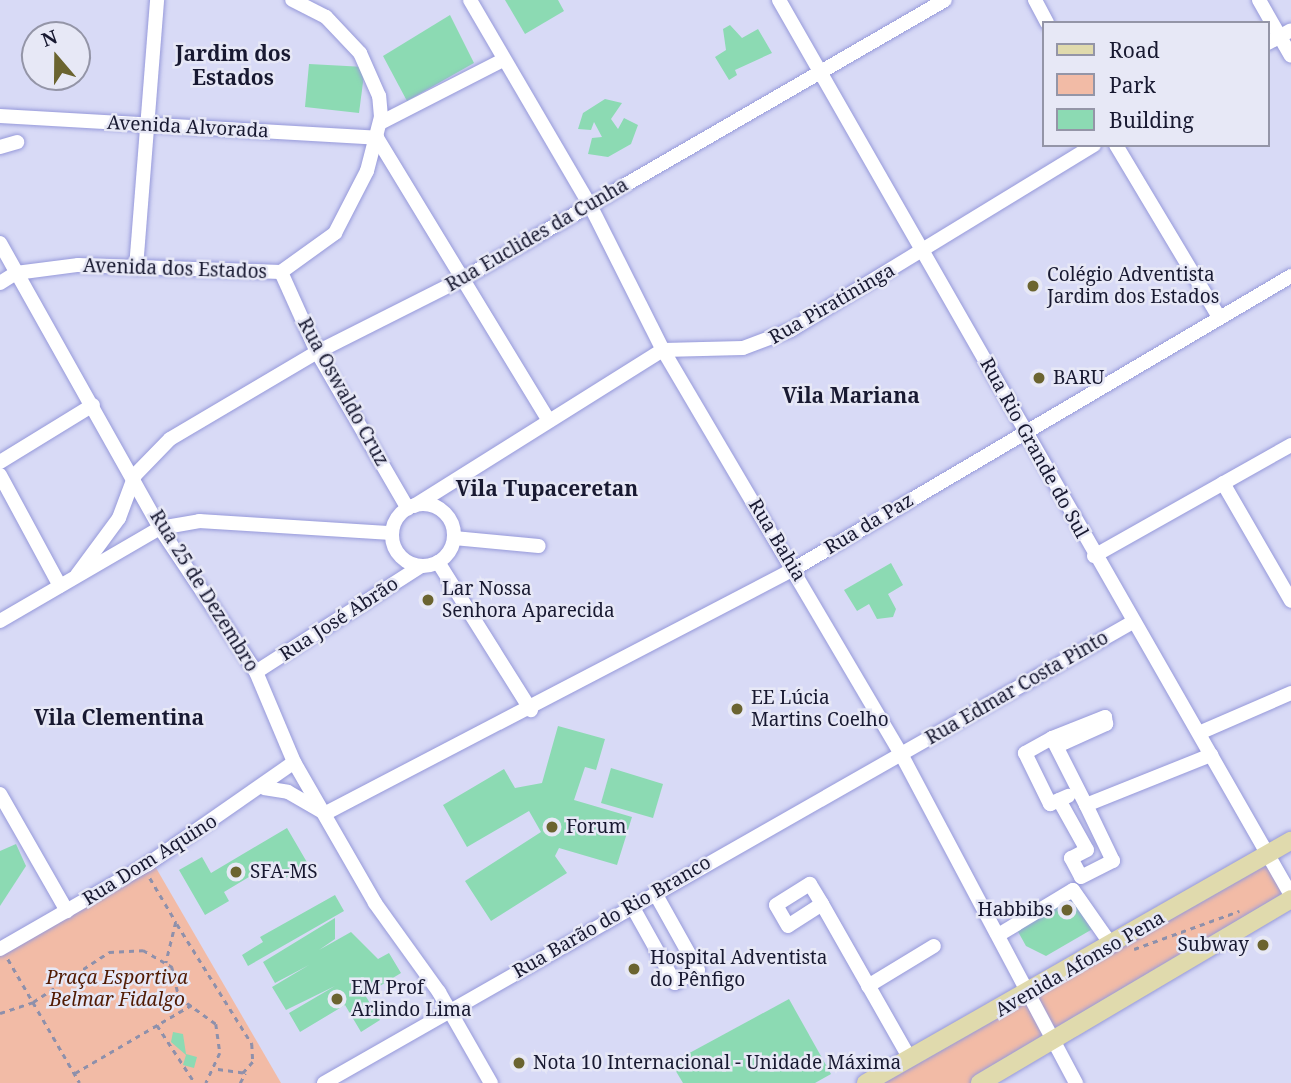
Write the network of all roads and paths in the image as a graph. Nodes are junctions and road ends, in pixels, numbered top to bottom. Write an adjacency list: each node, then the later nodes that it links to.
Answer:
1 (157, 0): 15 (street)
2 (292, 0): 14 (street, Avenida dos Estados)
3 (470, 0): 11 (street, Rua Bahia)
4 (779, 0): 12 (street, Rua Rio Grande do Sul)
5 (945, 0): 12 (street, Rua Euclides da Cunha)
6 (1035, 0): 8 (street)
7 (1259, 0): 9 (street)
8 (1046, 21)
9 (1280, 36): 10 (street)
10 (1291, 56)
11 (503, 61): 14 (street); 21 (street, Rua Bahia)
12 (820, 72): 21 (street, Rua Euclides da Cunha); 23 (street, Rua Rio Grande do Sul)
13 (0, 116): 15 (street, Avenida Alvorada)
14 (380, 123): 16 (street, Avenida dos Estados)
15 (146, 124): 16 (street, Avenida Alvorada); 24 (street)
16 (377, 138): 25 (street, Avenida dos Estados); 28 (street)
17 (17, 142): 18 (street)
18 (0, 147)
19 (1091, 147): 23 (street, Rua Piratininga)
20 (1117, 147): 30 (street)
21 (590, 205): 28 (street, Rua Euclides da Cunha); 31 (street, Rua Bahia)
22 (0, 243): 26 (street, Rua 25 de Dezembro)
23 (923, 251): 31 (street, Rua Piratininga); 35 (street, Rua Rio Grande do Sul)
24 (136, 268): 25 (street, Avenida dos Estados); 26 (street, Avenida dos Estados)
25 (281, 272): 32 (street, Rua Oswaldo Cruz)
26 (16, 273): 29 (street); 33 (street, Rua 25 de Dezembro)
27 (1291, 276): 30 (street, Rua da Paz)
28 (466, 277): 32 (street, Rua Euclides da Cunha); 34 (street)
29 (0, 283)
30 (1220, 317): 35 (street, Rua da Paz)
31 (663, 350): 34 (street, Rua Piratininga); 49 (street, Rua Bahia)
32 (317, 352): 39 (street, Rua Euclides da Cunha); 41 (street, Rua Oswaldo Cruz)
33 (93, 405): 37 (street); 39 (street, Rua 25 de Dezembro)
34 (549, 421): 41 (street, Rua Piratininga)
35 (1025, 430): 46 (street, Rua Rio Grande do Sul); 49 (street, Rua da Paz)
36 (1291, 445): 40 (street)
37 (0, 462)
38 (0, 475): 51 (street)
39 (135, 475): 42 (street, Rua 25 de Dezembro); 50 (street)
40 (1223, 483): 46 (street); 52 (street)
41 (411, 508): 43 (street); 44 (street)
42 (160, 527): 43 (street); 50 (street); 55 (street, Rua 25 de Dezembro)
43 (393, 533): 48 (street)
44 (454, 538): 45 (street); 47 (street)
45 (539, 546)
46 (1094, 556): 54 (street, Rua Rio Grande do Sul)
47 (438, 562): 48 (street); 57 (street)
48 (421, 566): 55 (street, Rua José Abrão)
49 (794, 569): 57 (street, Rua da Paz); 59 (street, Rua Bahia)
50 (77, 575): 51 (street)
51 (60, 586): 53 (street)
52 (1291, 601)
53 (0, 621)
54 (1133, 622): 58 (street, Rua Rio Grande do Sul); 59 (street, Rua Edmar Costa Pinto)
55 (256, 672): 61 (street, Rua 25 de Dezembro)
56 (1291, 693): 58 (street)
57 (531, 710): 67 (street, Rua da Paz)
58 (1199, 733): 60 (street, Rua Rio Grande do Sul)
59 (901, 754): 71 (street, Rua Barão do Rio Branco); 78 (street, Rua Bahia)
60 (1211, 755): 66 (street); 69 (street, Rua Rio Grande do Sul)
61 (294, 762): 62 (street, Rua Dom Aquino); 67 (street, Rua 25 de Dezembro)
62 (264, 788): 67 (street); 70 (street, Rua Dom Aquino)
63 (1079, 792): 65 (street); 65 (street); 66 (street)
64 (0, 794): 76 (street)
65 (1059, 800): 66 (street)
66 (1086, 806)
67 (326, 813): 88 (street, Rua 25 de Dezembro)
68 (1291, 841): 69 (main road, Avenida Afonso Pena)
69 (1269, 855): 72 (street, Rua Rio Grande do Sul); 80 (main road, Avenida Afonso Pena)
70 (148, 864): 76 (street, Rua Dom Aquino); 77 (path)
71 (655, 893): 74 (street, Rua Barão do Rio Branco); 74 (street)
72 (1291, 897): 91 (main road)
73 (822, 905): 84 (street)
74 (632, 906): 88 (street, Rua Barão do Rio Branco)
75 (1244, 908): 82 (path)
76 (67, 911): 81 (street, Rua Dom Aquino)
77 (177, 923): 83 (path); 94 (path)
78 (1000, 934): 80 (street); 85 (street, Rua Bahia)
79 (934, 946): 84 (street)
80 (1112, 946): 85 (main road, Avenida Afonso Pena)
81 (1, 948): 86 (path)
82 (1130, 950)
83 (166, 963): 86 (path); 87 (path)
84 (868, 986): 92 (street)
85 (1026, 996): 91 (street, Rua Bahia); 92 (main road, Avenida Afonso Pena)
86 (33, 1002): 89 (path); 95 (path)
87 (194, 1003): 90 (path); 93 (path)
88 (450, 1011): 100 (street, Rua Barão do Rio Branco); 101 (street, Rua 25 de Dezembro)
89 (0, 1013)
90 (157, 1025): 95 (path); 97 (path)
91 (1053, 1041): 103 (main road); 104 (street, Rua Bahia)
92 (910, 1059): 102 (main road, Avenida Afonso Pena)
93 (215, 1068): 94 (path); 98 (path)
94 (249, 1068): 99 (path)
95 (75, 1073): 96 (path)
96 (80, 1083)
97 (195, 1083)
98 (206, 1083)
99 (240, 1083)
100 (324, 1083)
101 (491, 1083)
102 (866, 1083)
103 (980, 1083)
104 (1076, 1083)

